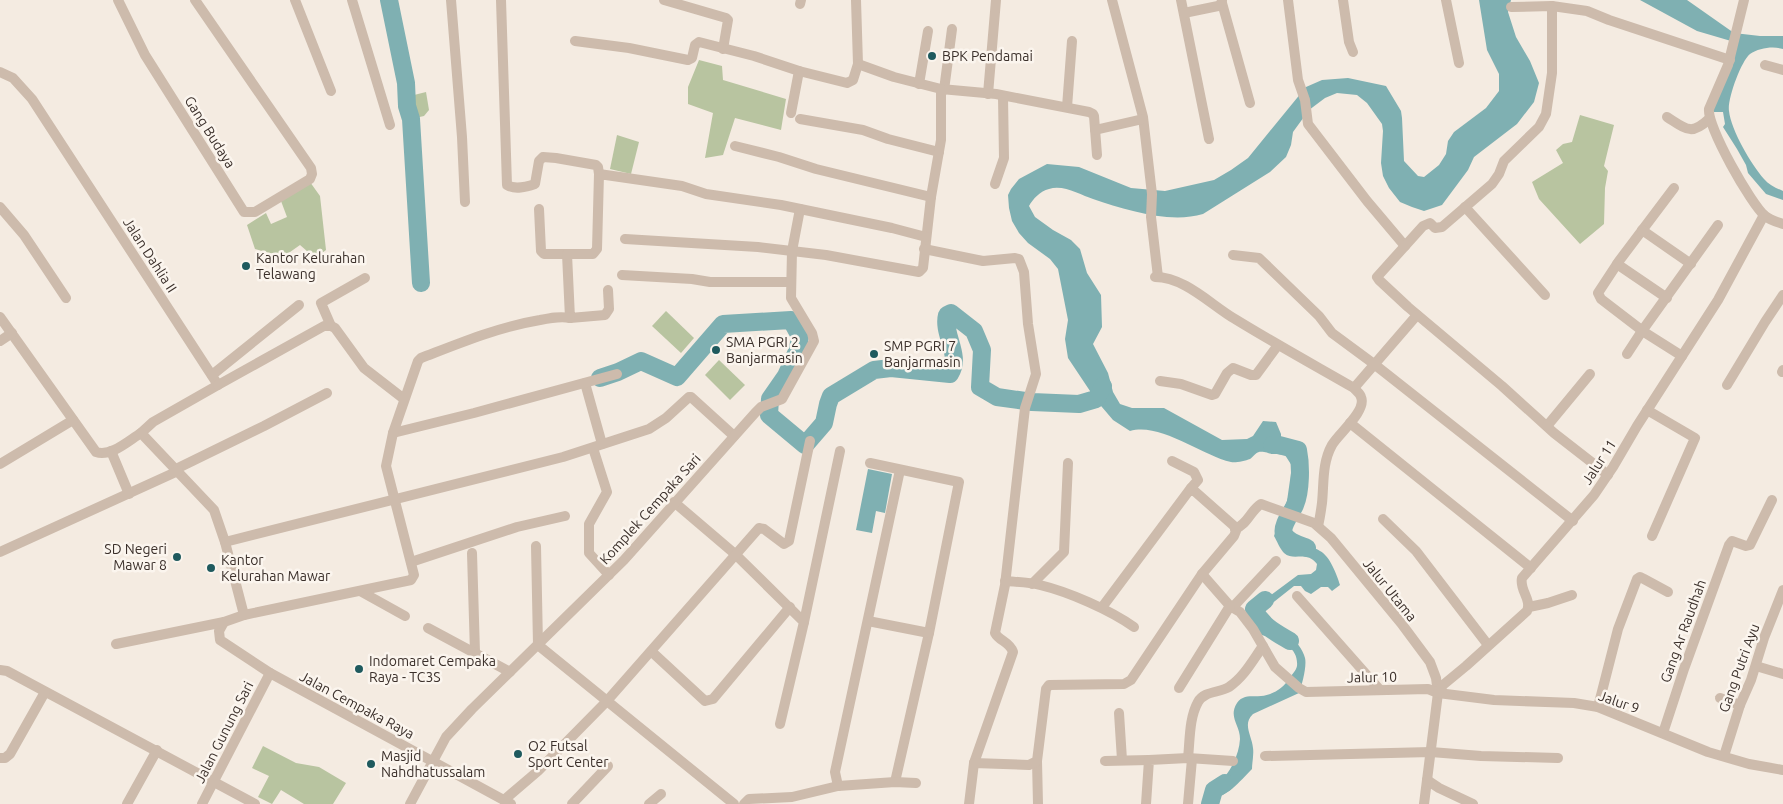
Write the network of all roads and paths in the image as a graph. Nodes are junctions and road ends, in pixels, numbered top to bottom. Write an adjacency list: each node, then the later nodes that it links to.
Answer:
1 (118, 0): 2 (street, Gang Budaya)
2 (195, 0)
3 (295, 0): 35 (street)
4 (352, 0): 43 (street)
5 (451, 0): 53 (street)
6 (501, 0): 49 (street)
7 (664, 0): 24 (street)
8 (856, 0): 28 (street)
9 (996, 0): 36 (street)
10 (1112, 0): 41 (street)
11 (1181, 0): 19 (street)
12 (1288, 0): 64 (street)
13 (1343, 0): 25 (street)
14 (1446, 0): 27 (street)
15 (1744, 0): 26 (street)
16 (1222, 1): 19 (street); 38 (street)
17 (1552, 6): 18 (street); 26 (street); 55 (street)
18 (1511, 7)
19 (1184, 12): 45 (street)
20 (952, 28): 34 (street)
21 (928, 31): 33 (street)
22 (575, 41): 24 (street)
23 (1072, 41): 39 (street)
24 (723, 48): 31 (street)
25 (1353, 52)
26 (1731, 56): 42 (street)
27 (1459, 63)
28 (858, 64): 31 (street); 33 (street)
29 (1766, 65): 30 (street)
30 (1783, 70)
31 (799, 71): 47 (street)
32 (0, 72): 93 (street, Jalan Dahlia II)
33 (919, 84): 34 (street)
34 (942, 90): 36 (street); 47 (street)
35 (331, 91)
36 (988, 94): 37 (street)
37 (1003, 97): 39 (street); 50 (street)
38 (1250, 103)
39 (1067, 107): 44 (street)
40 (1668, 116): 42 (street)
41 (1143, 119): 44 (street); 87 (street)
42 (1709, 119): 58 (street)
43 (390, 125)
44 (1095, 130): 48 (street)
45 (1210, 139)
46 (735, 146): 52 (street)
47 (939, 152): 52 (street)
48 (1097, 155)
49 (600, 174): 56 (street); 67 (street)
50 (995, 184)
51 (1674, 188): 61 (street)
52 (931, 197): 62 (street)
53 (465, 202)
54 (0, 207): 77 (street)
55 (1465, 207): 64 (street); 75 (street)
56 (800, 208): 62 (street); 66 (street, Komplek Cempaka Sari)
57 (539, 209): 67 (street)
58 (1764, 215): 59 (street); 89 (street, Jalur 11)
59 (1783, 224)
60 (1718, 225): 70 (street)
61 (1642, 230): 69 (street); 70 (street)
62 (926, 237): 65 (street)
63 (625, 239): 66 (street)
64 (1406, 246): 80 (street)
65 (924, 249): 66 (street); 140 (street)
66 (792, 251): 73 (street, Komplek Cempaka Sari)
67 (567, 254): 82 (street)
68 (1233, 255): 90 (street)
69 (1617, 264): 78 (street); 84 (street)
70 (1691, 264): 78 (street)
71 (622, 275): 73 (street)
72 (365, 278): 83 (street)
73 (792, 282): 107 (street, Komplek Cempaka Sari)
74 (608, 290): 82 (street)
75 (1545, 295)
76 (1783, 295): 97 (street)
77 (66, 298)
78 (1667, 298): 84 (street)
79 (299, 305): 93 (street)
80 (1417, 315): 90 (street); 104 (street)
81 (0, 317): 85 (street)
82 (570, 318): 100 (street)
83 (330, 326): 96 (street); 100 (street)
84 (1642, 330): 88 (street); 89 (street)
85 (12, 334): 86 (street); 102 (street)
86 (0, 341)
87 (1278, 345): 94 (street); 98 (street)
88 (1626, 354)
89 (1682, 356): 101 (street, Jalur 11)
90 (1374, 364): 98 (street); 126 (street)
91 (617, 374): 95 (street)
92 (1590, 374): 104 (street)
93 (212, 375): 96 (street, Jalan Dahlia II)
94 (1160, 381)
95 (584, 383): 105 (street); 109 (street)
96 (218, 385): 106 (street)
97 (1727, 385)
98 (1354, 388): 103 (street)
99 (327, 393): 116 (street)
100 (404, 398): 105 (street)
101 (1647, 410): 118 (street, Jalur 11); 129 (street)
102 (73, 420): 110 (street); 115 (street)
103 (1350, 424): 127 (street); 137 (street)
104 (1547, 426): 118 (street)
105 (393, 432): 121 (street)
106 (141, 433): 110 (street); 116 (street)
107 (734, 436): 109 (street); 123 (street, Komplek Cempaka Sari)
108 (810, 441): 134 (street)
109 (597, 446): 121 (street); 139 (street)
110 (111, 451): 120 (street)
111 (840, 451): 155 (street)
112 (1172, 461): 119 (street)
113 (870, 463): 117 (street)
114 (1068, 463): 141 (street)
115 (0, 464)
116 (177, 470): 120 (street); 130 (street)
117 (900, 470): 153 (street); 158 (street)
118 (1608, 475): 126 (street, Jalur 11)
119 (1191, 488): 128 (street); 147 (street)
120 (129, 494): 132 (street)
121 (394, 500): 130 (street); 136 (street)
122 (1772, 500): 180 (street, Gang Ar Raudhah)
123 (674, 502): 134 (street); 139 (street, Komplek Cempaka Sari)
124 (565, 516): 136 (street)
125 (1383, 520): 161 (street)
126 (1573, 521): 137 (street, Jalur 11)
127 (1318, 526): 128 (street, Jalur Utama); 173 (street, Jalur Utama)
128 (1235, 529): 138 (street)
129 (1652, 536)
130 (225, 542): 151 (street)
131 (536, 546): 160 (street)
132 (0, 552)
133 (472, 552): 164 (street)
134 (736, 554): 148 (street); 163 (street)
135 (1276, 561): 149 (street)
136 (411, 562): 142 (street)
137 (1531, 568): 150 (street, Jalur 11)
138 (1202, 574): 149 (street); 191 (street)
139 (609, 575): 160 (street, Komplek Cempaka Sari)
140 (1005, 581): 141 (street); 194 (street)
141 (1032, 584): 156 (street)
142 (360, 591): 151 (street); 152 (street)
143 (1668, 592): 177 (street)
144 (1572, 595): 150 (street)
145 (1297, 596): 171 (street)
146 (1782, 596): 165 (street, Gang Putri Ayu)
147 (1103, 606)
148 (790, 607): 155 (street); 163 (street)
149 (1231, 607): 162 (street); 170 (street)
150 (1529, 607): 161 (street)
151 (244, 615): 154 (street)
152 (405, 616)
153 (868, 621): 158 (street); 201 (street)
154 (224, 622): 159 (street); 168 (street, Jalan Cempaka Raya)
155 (804, 622): 179 (street)
156 (1134, 627)
157 (428, 628): 164 (street)
158 (929, 633): 199 (street)
159 (116, 644)
160 (538, 645): 167 (street, Komplek Cempaka Sari); 175 (street)
161 (1488, 645): 173 (street)
162 (1263, 646): 171 (street, Jalur 10); 186 (street)
163 (652, 652): 175 (street)
164 (475, 653): 167 (street)
165 (1756, 666): 169 (street); 176 (street, Gang Putri Ayu)
166 (0, 670): 172 (street)
167 (510, 672): 190 (street, Komplek Cempaka Sari)
168 (270, 673): 190 (street, Jalan Cempaka Raya); 198 (street, Jalan Gunung Sari)
169 (1783, 674)
170 (1179, 688)
171 (1380, 690): 173 (street, Jalur 10)
172 (45, 692): 181 (street); 185 (street)
173 (1438, 693): 177 (street, Jalur 9); 182 (street, Jalur Utama)
174 (1720, 698): 176 (street)
175 (606, 702): 203 (street); 210 (street)
176 (1740, 705): 184 (street, Gang Putri Ayu)
177 (1598, 707): 180 (street, Jalur 9)
178 (1119, 713): 188 (street)
179 (780, 724)
180 (1663, 733): 184 (street, Jalur 9)
181 (156, 750): 198 (street); 204 (street)
182 (1431, 752): 183 (street); 187 (street); 197 (street, Jalur Utama)
183 (1265, 756)
184 (1724, 756): 196 (street, Jalur 9)
185 (0, 758)
186 (1190, 758): 189 (street); 193 (street); 215 (street)
187 (1558, 758)
188 (1122, 760): 189 (street); 192 (street)
189 (1149, 760): 214 (street)
190 (433, 761): 203 (street, Jalan Cempaka Raya); 207 (street, Komplek Cempaka Sari)
191 (1037, 761): 194 (street); 213 (street)
192 (1105, 761)
193 (1232, 761)
194 (974, 764): 212 (street)
195 (608, 766): 208 (street)
196 (1783, 770)
197 (1427, 780): 216 (street, Jalur Utama); 217 (street)
198 (215, 781): 205 (street, Jalan Gunung Sari); 206 (street)
199 (895, 782): 200 (street); 201 (street)
200 (916, 782)
201 (838, 786): 211 (street)
202 (661, 794): 209 (street)
203 (507, 802)
204 (127, 804)
205 (202, 804)
206 (256, 804)
207 (410, 804)
208 (572, 804)
209 (649, 804)
210 (734, 804)
211 (744, 804)
212 (969, 804)
213 (1038, 804)
214 (1146, 804)
215 (1188, 804)
216 (1424, 804)
217 (1473, 804)

